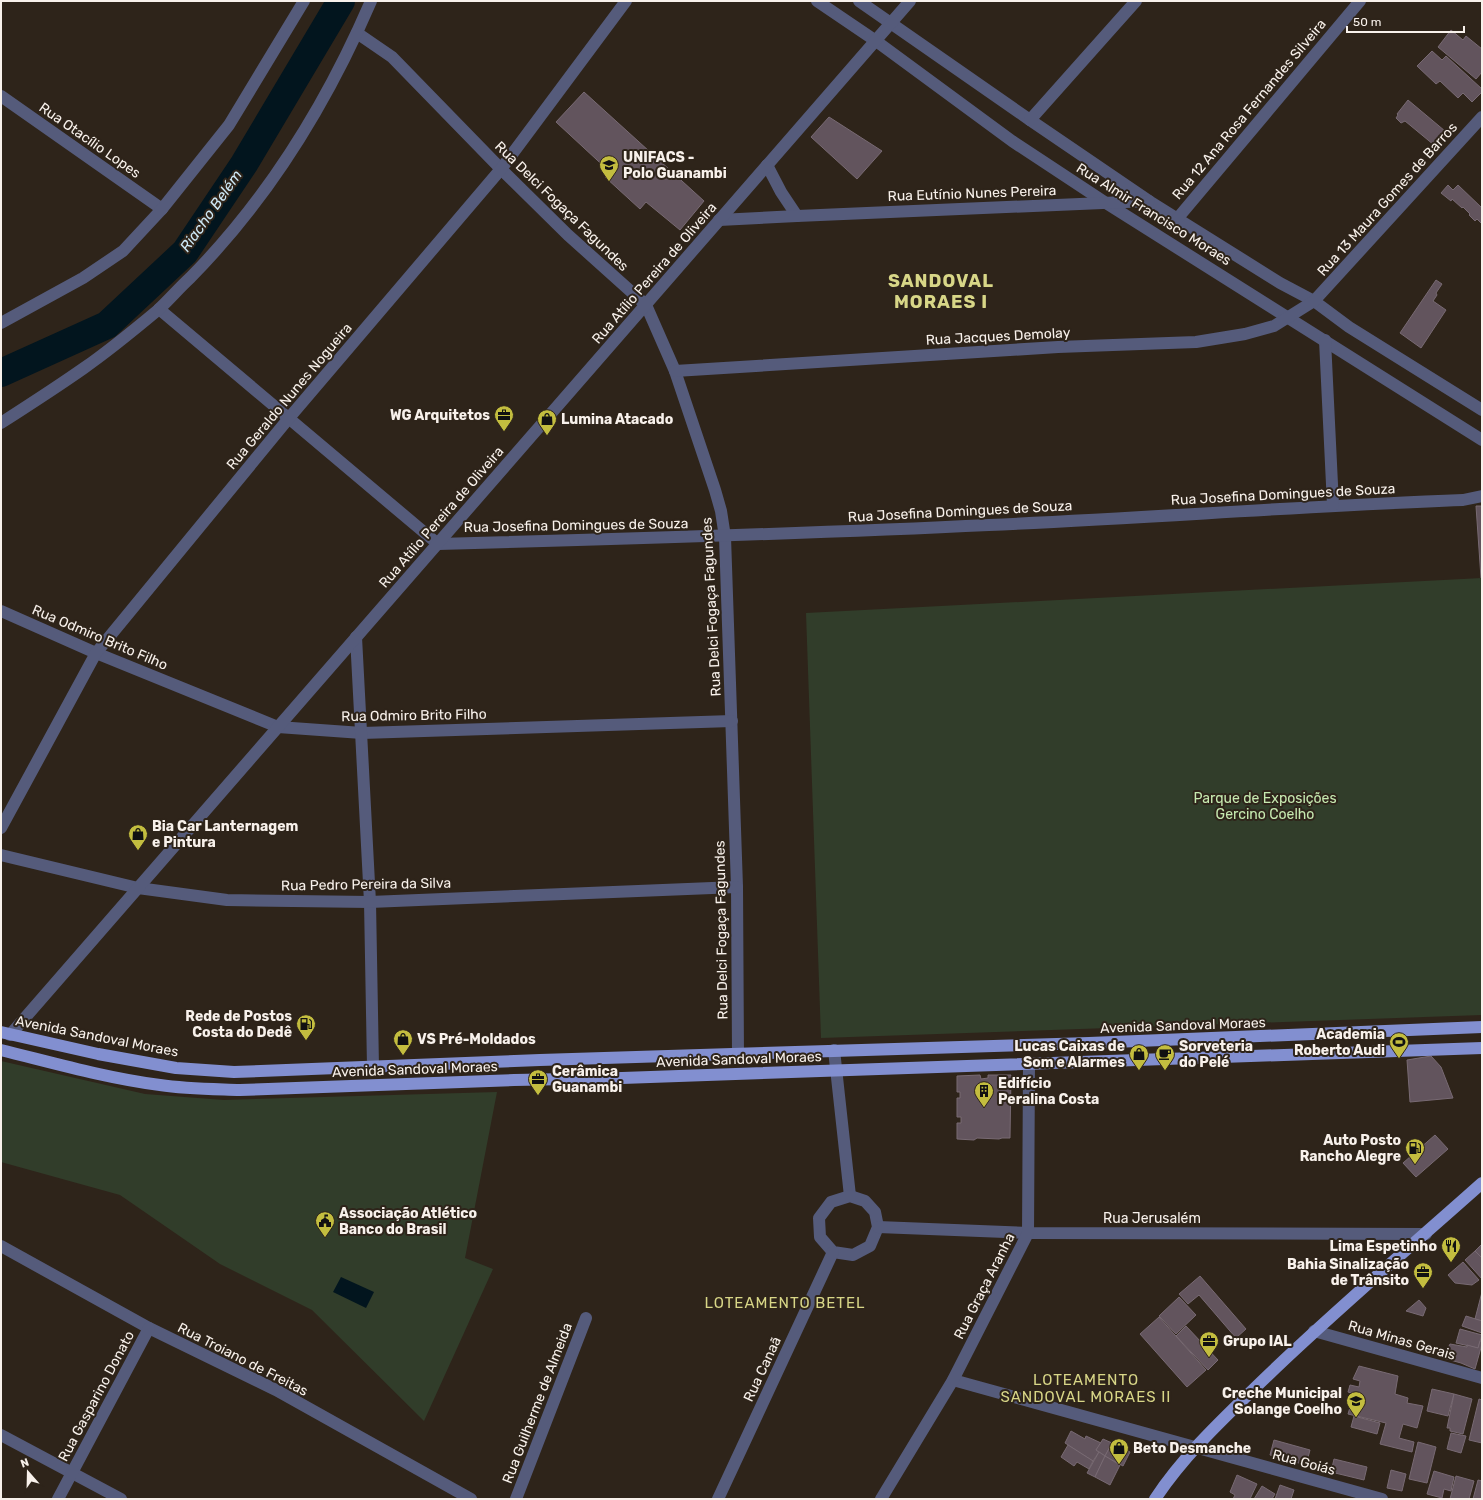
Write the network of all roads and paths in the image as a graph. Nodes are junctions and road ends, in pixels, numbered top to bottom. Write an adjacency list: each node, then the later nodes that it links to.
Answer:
1 (304, 1): 19 (street)
2 (370, 1): 10 (street)
3 (626, 1): 16 (street, Rua Geraldo Nunes Nogueira)
4 (818, 1): 11 (street, Rua Almir Francisco Moraes)
5 (860, 1): 9 (street, Rua Almir Francisco Moraes)
6 (910, 1): 9 (street, Rua Atílio Pereira de Oliveira)
7 (1136, 1): 14 (street)
8 (1360, 1): 21 (street, Rua 12 Ana Rosa Fernandes Silveira)
9 (892, 23): 11 (street, Rua Atílio Pereira de Oliveira); 14 (street, Rua Almir Francisco Moraes)
10 (357, 33): 16 (street, Rua Delci Fogaça Fagundes); 25 (street)
11 (876, 41): 15 (street, Rua Atílio Pereira de Oliveira); 18 (street, Rua Almir Francisco Moraes)
12 (1, 96): 19 (street, Rua Otacílio Lopes)
13 (1482, 117): 23 (street, Rua 13 Maura Gomes de Barros)
14 (1030, 120): 17 (street, Rua Almir Francisco Moraes)
15 (767, 165): 20 (street); 22 (street, Rua Atílio Pereira de Oliveira)
16 (501, 170): 24 (street, Rua Delci Fogaça Fagundes); 31 (street, Rua Geraldo Nunes Nogueira)
17 (1149, 201): 18 (street, Rua Eutínio Nunes Pereira); 21 (street, Rua Almir Francisco Moraes)
18 (1106, 203): 20 (street, Rua Eutínio Nunes Pereira); 26 (street, Rua Almir Francisco Moraes)
19 (162, 209): 27 (street)
20 (797, 216): 22 (street, Rua Eutínio Nunes Pereira)
21 (1177, 219): 23 (street, Rua Almir Francisco Moraes)
22 (719, 220): 24 (street, Rua Atílio Pereira de Oliveira)
23 (1314, 301): 26 (street, Rua Jacques Demolay); 30 (street, Rua Almir Francisco Moraes)
24 (646, 305): 29 (street, Rua Delci Fogaça Fagundes); 37 (street, Rua Atílio Pereira de Oliveira)
25 (159, 309): 31 (street); 32 (street)
26 (1289, 317): 28 (street, Rua Almir Francisco Moraes); 29 (street, Rua Jacques Demolay)
27 (1, 323)
28 (1325, 340): 33 (street, Rua Almir Francisco Moraes); 35 (street)
29 (675, 371): 36 (street, Rua Delci Fogaça Fagundes)
30 (1482, 410)
31 (289, 418): 37 (street); 40 (street, Rua Geraldo Nunes Nogueira)
32 (1, 423)
33 (1482, 440)
34 (1482, 496): 35 (street, Rua Josefina Domingues de Souza)
35 (1333, 505): 36 (street, Rua Josefina Domingues de Souza)
36 (725, 537): 37 (street, Rua Josefina Domingues de Souza); 41 (street, Rua Delci Fogaça Fagundes)
37 (438, 544): 39 (street, Rua Atílio Pereira de Oliveira)
38 (1, 611): 40 (street, Rua Odmiro Brito Filho)
39 (356, 637): 42 (street, Rua Atílio Pereira de Oliveira); 43 (street)
40 (96, 652): 42 (street, Rua Odmiro Brito Filho); 44 (street, Rua Geraldo Nunes Nogueira)
41 (732, 721): 43 (street, Rua Odmiro Brito Filho); 46 (street, Rua Delci Fogaça Fagundes)
42 (278, 727): 43 (street, Rua Odmiro Brito Filho); 47 (street, Rua Atílio Pereira de Oliveira)
43 (362, 733): 48 (street)
44 (1, 828)
45 (1, 855): 47 (street, Rua Pedro Pereira da Silva)
46 (737, 887): 48 (street, Rua Pedro Pereira da Silva); 55 (street, Rua Delci Fogaça Fagundes)
47 (138, 888): 48 (street, Rua Pedro Pereira da Silva); 50 (street, Rua Atílio Pereira de Oliveira)
48 (370, 902): 59 (street)
49 (1482, 1027): 51 (main road, Avenida Sandoval Moraes)
50 (5, 1034): 59 (main road, Avenida Sandoval Moraes)
51 (1089, 1044): 54 (main road, Avenida Sandoval Moraes); 57 (main road)
52 (1482, 1048): 57 (main road, Avenida Sandoval Moraes)
53 (1, 1050): 61 (main road, Avenida Sandoval Moraes)
54 (834, 1050): 55 (main road, Avenida Sandoval Moraes); 60 (street)
55 (738, 1055): 56 (main road, Avenida Sandoval Moraes)
56 (513, 1061): 59 (main road, Avenida Sandoval Moraes); 61 (main road)
57 (1090, 1061): 58 (main road, Avenida Sandoval Moraes)
58 (1029, 1064): 60 (main road, Avenida Sandoval Moraes); 65 (street, Rua Graça Aranha)
59 (373, 1067)
60 (835, 1070): 61 (main road, Avenida Sandoval Moraes); 63 (street)
61 (514, 1080)
62 (1482, 1183): 66 (main road)
63 (850, 1196): 64 (street); 68 (street)
64 (878, 1227): 65 (street, Rua Jerusalém); 68 (street)
65 (1028, 1232): 66 (street, Rua Jerusalém); 73 (street, Rua Graça Aranha)
66 (1426, 1234): 71 (main road)
67 (1, 1246): 70 (street, Rua Troiano de Freitas)
68 (833, 1252): 82 (street, Rua Canaã)
69 (586, 1318): 81 (street, Rua Guilherme de Almeida)
70 (149, 1328): 76 (street, Rua Gasparino Donato); 80 (street, Rua Troiano de Freitas)
71 (1314, 1330): 72 (street, Rua Minas Gerais); 75 (main road)
72 (1482, 1378)
73 (953, 1380): 75 (street, Rua Goiás); 83 (street, Rua Graça Aranha)
74 (1, 1435): 76 (street)
75 (1196, 1448): 77 (main road); 84 (street, Rua Goiás)
76 (72, 1473): 78 (street, Rua Gasparino Donato); 79 (street)
77 (1157, 1498)
78 (58, 1499)
79 (121, 1499)
80 (471, 1499)
81 (516, 1499)
82 (718, 1499)
83 (881, 1499)
84 (1382, 1499)

